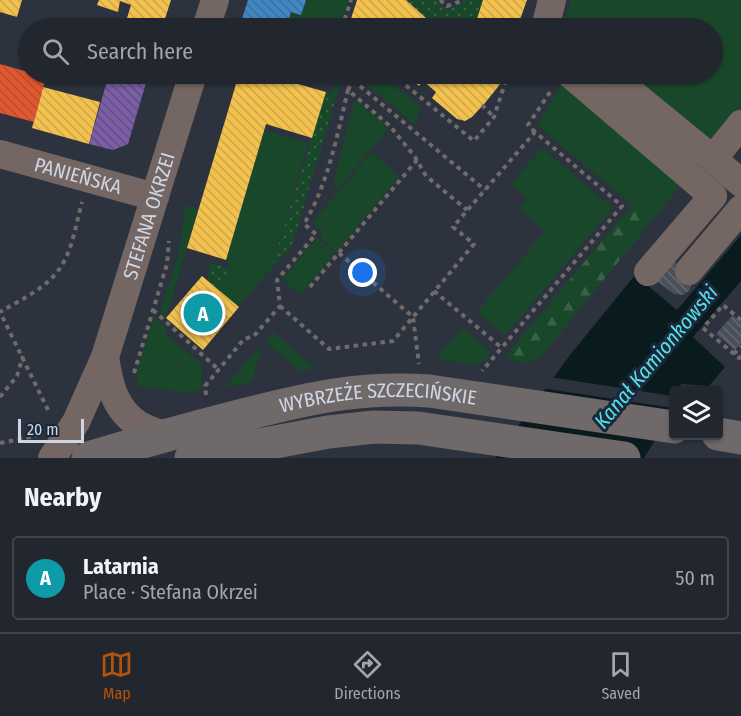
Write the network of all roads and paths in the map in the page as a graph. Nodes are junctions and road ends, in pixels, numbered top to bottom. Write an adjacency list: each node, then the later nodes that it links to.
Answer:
1 (215, 0): 5 (street)
2 (351, 0): 6 (path)
3 (440, 0): 4 (path)
4 (464, 0)
5 (210, 18)
6 (345, 18)
7 (190, 84): 24 (street, STEFANA OKRZEI)
8 (404, 84): 15 (path)
9 (505, 84): 15 (path)
10 (559, 84): 17 (path)
11 (565, 84): 30 (street)
12 (621, 84): 19 (street)
13 (360, 86): 22 (path)
14 (482, 105): 15 (path)
15 (494, 117)
16 (741, 124): 19 (street)
17 (535, 132): 22 (path); 38 (path)
18 (0, 154): 24 (street, PANIEŃSKA)
19 (713, 159): 21 (street)
20 (417, 160): 26 (path); 28 (path); 33 (path)
21 (741, 183)
22 (485, 190): 26 (path)
23 (83, 197): 41 (path)
24 (155, 197): 42 (street, STEFANA OKRZEI)
25 (741, 209): 29 (street)
26 (467, 210): 32 (path)
27 (170, 234): 34 (path)
28 (339, 253): 31 (path); 35 (path)
29 (689, 270)
30 (648, 272)
31 (310, 287)
32 (434, 291): 35 (path); 38 (path)
33 (280, 306): 35 (path); 43 (path)
34 (153, 309): 43 (path); 46 (path)
35 (413, 317): 45 (path)
36 (741, 320): 39 (path)
37 (741, 346): 39 (path)
38 (502, 348): 44 (path)
39 (734, 354): 40 (path)
40 (741, 356)
41 (23, 357): 48 (path); 49 (path)
42 (105, 357): 52 (street, STEFANA OKRZEI); 54 (street, STEFANA OKRZEI)
43 (219, 370): 47 (path)
44 (479, 375)
45 (424, 378): 50 (main road, WYBRZEŻE SZCZECIŃSKIE); 52 (main road, WYBRZEŻE SZCZECIŃSKIE)
46 (133, 383)
47 (206, 394)
48 (0, 397)
49 (48, 410)
50 (669, 427)
51 (723, 435): 53 (main road)
52 (164, 436): 55 (main road, WYBRZEŻE SZCZECIŃSKIE)
53 (741, 438)
54 (52, 458)
55 (88, 458)
56 (191, 458): 57 (main road, WYBRZEŻE SZCZECIŃSKIE)
57 (624, 458)

